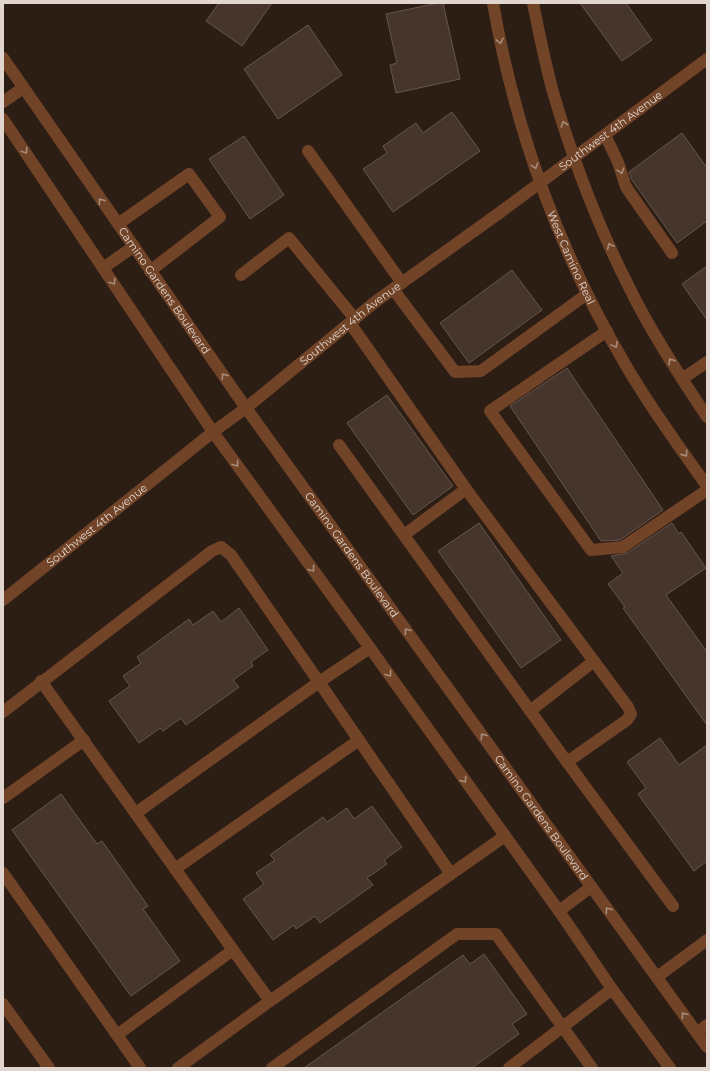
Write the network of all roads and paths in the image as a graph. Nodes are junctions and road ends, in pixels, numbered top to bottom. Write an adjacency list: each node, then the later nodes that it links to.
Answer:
1 (493, 3): 11 (street, West Camino Real, one-way to 11)
2 (533, 3): 10 (street, one-way to 2)
3 (3, 58): 5 (street, Camino Gardens Boulevard)
4 (707, 59): 8 (street, Southwest 4th Avenue)
5 (23, 88): 6 (street); 12 (street, Camino Gardens Boulevard, one-way to 5)
6 (3, 102)
7 (3, 119): 15 (street, one-way to 15)
8 (605, 135): 10 (street, Southwest 4th Avenue); 14 (street, one-way to 14)
9 (308, 152): 18 (street)
10 (574, 157): 11 (street, Southwest 4th Avenue); 23 (street, one-way to 10)
11 (540, 183): 18 (street, Southwest 4th Avenue); 19 (street, West Camino Real)
12 (118, 224): 13 (street, Camino Gardens Boulevard); 16 (street)
13 (133, 247): 15 (street); 16 (street, Camino Gardens Boulevard)
14 (672, 253)
15 (103, 268): 26 (street, one-way to 26)
16 (150, 271): 24 (street, Camino Gardens Boulevard, one-way to 16)
17 (241, 275): 20 (street)
18 (397, 286): 19 (street); 20 (street, Southwest 4th Avenue)
19 (587, 294): 21 (street, West Camino Real)
20 (352, 321): 24 (street, Southwest 4th Avenue); 29 (street)
21 (607, 331): 28 (street, West Camino Real, one-way to 28); 30 (street)
22 (707, 362): 23 (street)
23 (682, 379): 25 (street)
24 (246, 408): 26 (street, Southwest 4th Avenue); 48 (street, Camino Gardens Boulevard, one-way to 24)
25 (707, 417)
26 (213, 432): 32 (street, Southwest 4th Avenue); 33 (street, one-way to 33)
27 (339, 445): 31 (street)
28 (707, 486)
29 (466, 489): 31 (street); 34 (street)
30 (707, 490)
31 (404, 535): 37 (street)
32 (3, 600)
33 (370, 648): 36 (street); 44 (street, one-way to 44)
34 (594, 661): 37 (street); 41 (street)
35 (41, 681): 36 (street); 38 (street); 39 (street)
36 (319, 682): 40 (street); 43 (street)
37 (530, 711): 41 (street)
38 (3, 712)
39 (84, 740): 42 (street); 43 (street)
40 (359, 740): 45 (street); 47 (street)
41 (567, 762): 49 (street)
42 (3, 798)
43 (136, 813): 45 (street)
44 (504, 836): 47 (street); 50 (street)
45 (176, 869): 52 (street)
46 (3, 873): 60 (street)
47 (451, 874): 55 (street)
48 (592, 887): 50 (street); 53 (street, Camino Gardens Boulevard, one-way to 48)
49 (673, 906)
50 (559, 911): 54 (street)
51 (707, 940): 53 (street)
52 (233, 950): 55 (street); 60 (street)
53 (656, 977): 59 (street, Camino Gardens Boulevard, one-way to 53)
54 (612, 989): 58 (street); 68 (street)
55 (270, 1001): 64 (street)
56 (3, 1004): 62 (street)
57 (707, 1025): 59 (street)
58 (562, 1027): 65 (street); 66 (street); 67 (street)
59 (697, 1033): 61 (street, Camino Gardens Boulevard)
60 (117, 1035): 63 (street)
61 (707, 1047)
62 (49, 1068)
63 (140, 1068)
64 (178, 1068)
65 (272, 1068)
66 (509, 1068)
67 (592, 1068)
68 (670, 1068)

